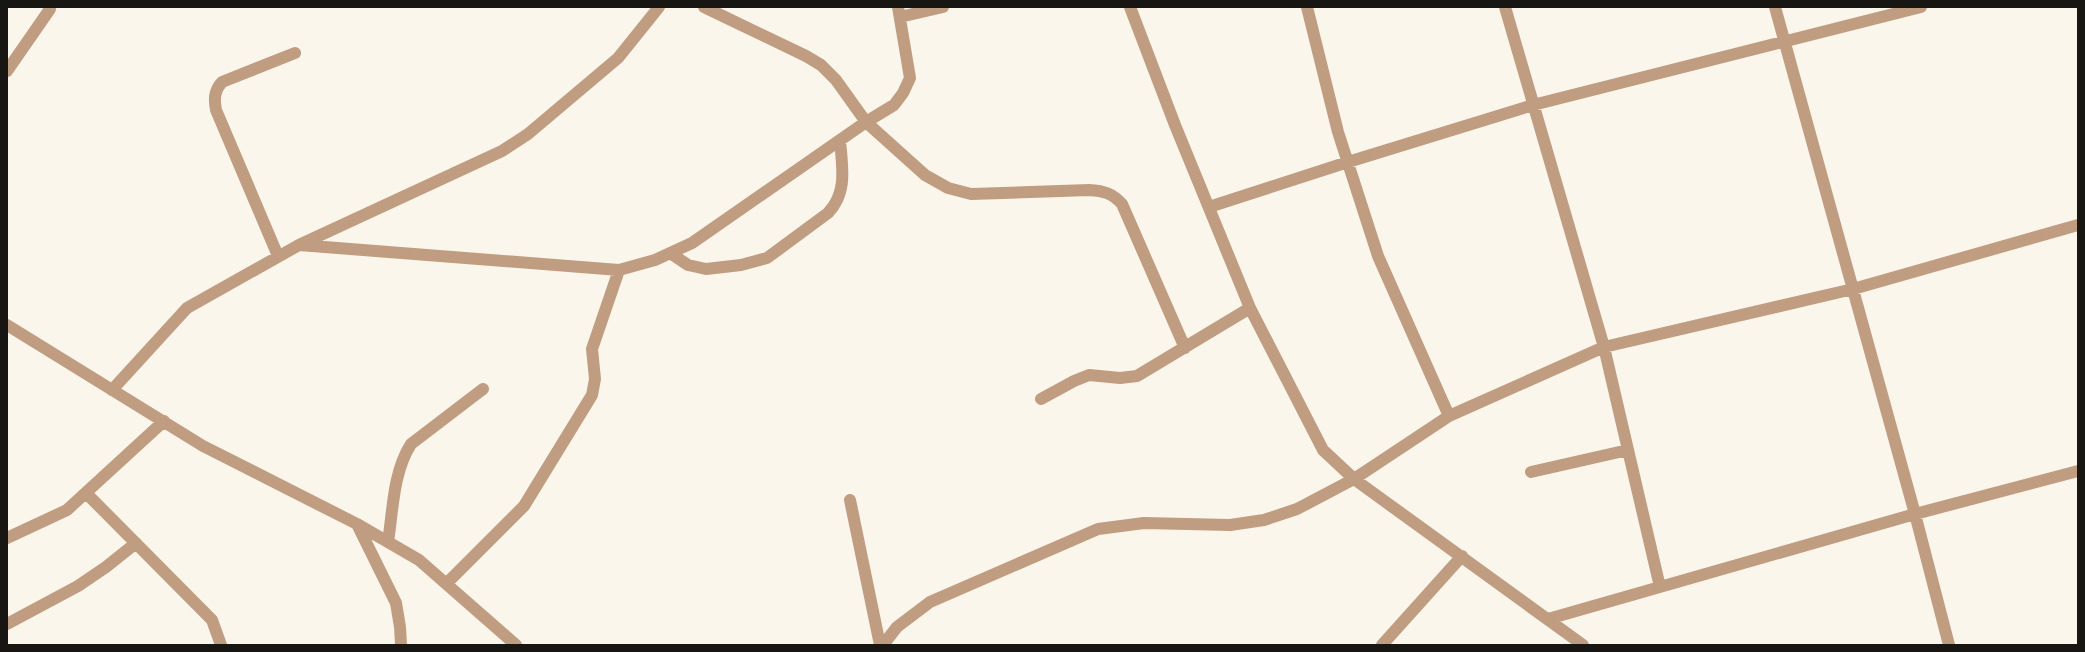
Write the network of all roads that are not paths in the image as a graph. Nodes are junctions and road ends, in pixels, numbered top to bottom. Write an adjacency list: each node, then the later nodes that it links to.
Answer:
1 (659, 7): 20 (street)
2 (704, 7): 15 (street)
3 (943, 7): 10 (street)
4 (1130, 7): 18 (street)
5 (1307, 7): 17 (street)
6 (1505, 7): 14 (street)
7 (1775, 7): 11 (street)
8 (1921, 7): 11 (street)
9 (50, 9): 13 (street)
10 (899, 12): 15 (street)
11 (1785, 42): 14 (street); 24 (street)
12 (295, 53): 22 (street)
13 (7, 71)
14 (1533, 106): 17 (street); 27 (street)
15 (866, 122): 16 (street); 28 (street)
16 (840, 140): 21 (street); 21 (street)
17 (1348, 162): 18 (street); 32 (street)
18 (1209, 207): 25 (street)
19 (2078, 225): 24 (street)
20 (299, 245): 22 (street); 23 (street)
21 (670, 253): 23 (street)
22 (278, 256): 30 (street)
23 (619, 270): 46 (street)
24 (1853, 289): 27 (street); 40 (street)
25 (1250, 308): 28 (street); 37 (street)
26 (7, 325): 30 (street)
27 (1604, 347): 32 (street); 34 (street)
28 (1185, 348): 31 (street)
29 (483, 389): 43 (street)
30 (112, 390): 33 (street)
31 (1041, 399)
32 (1449, 416): 37 (street)
33 (164, 421): 38 (street); 41 (street)
34 (1628, 450): 36 (street); 47 (street)
35 (2078, 471): 40 (street)
36 (1532, 472)
37 (1354, 479): 45 (street); 54 (street)
38 (86, 493): 42 (street); 44 (street)
39 (850, 500): 53 (street)
40 (1915, 514): 47 (street); 57 (street)
41 (357, 524): 43 (street); 51 (street)
42 (7, 538)
43 (388, 542): 46 (street)
44 (136, 543): 49 (street); 50 (street)
45 (1462, 556): 48 (street); 55 (street)
46 (447, 584): 52 (street)
47 (1660, 587): 48 (street)
48 (1548, 618): 56 (street)
49 (7, 624)
50 (221, 645)
51 (401, 645)
52 (516, 645)
53 (880, 645)
54 (884, 645)
55 (1382, 645)
56 (1583, 645)
57 (1949, 645)

